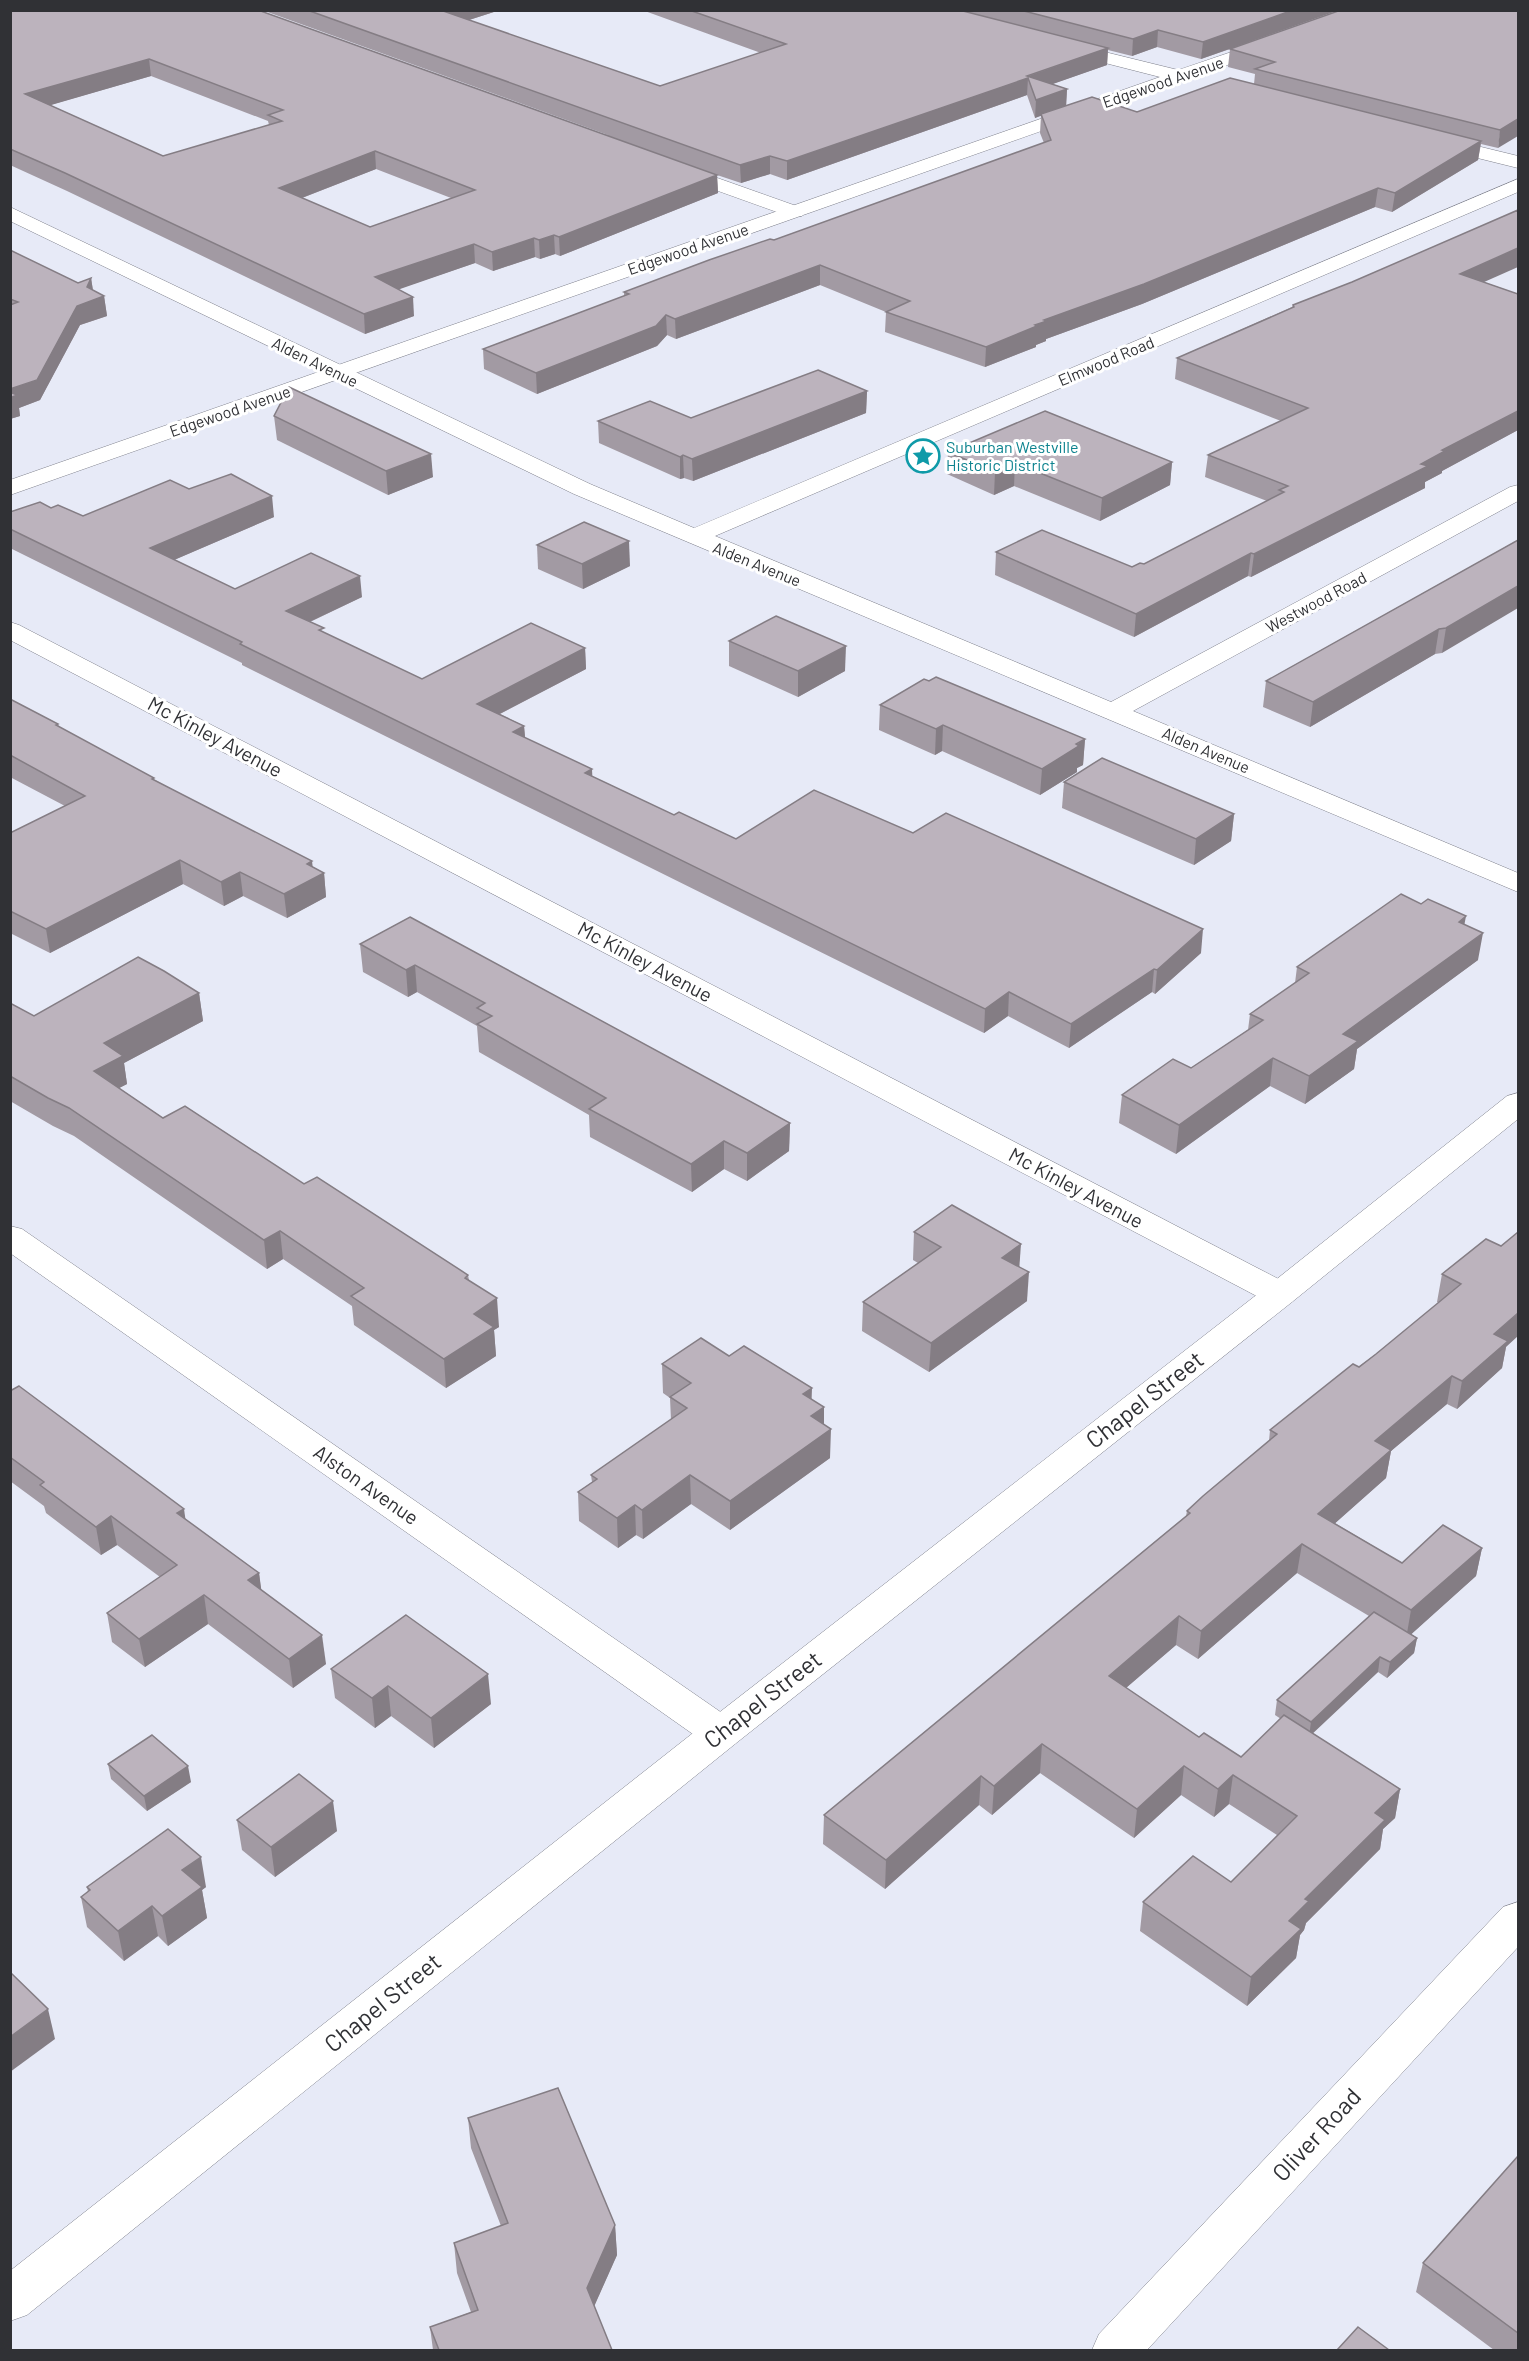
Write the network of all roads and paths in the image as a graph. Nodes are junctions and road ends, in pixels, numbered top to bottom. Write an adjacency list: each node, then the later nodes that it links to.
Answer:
1 (1289, 37): 3 (street, Edgewood Avenue)
2 (1045, 42): 3 (street)
3 (1178, 76): 4 (street); 9 (street, Edgewood Avenue)
4 (1210, 84)
5 (1415, 136): 6 (street)
6 (1518, 162)
7 (664, 165): 9 (street)
8 (1518, 185): 14 (street, Elmwood Road)
9 (795, 212): 11 (street, Edgewood Avenue)
10 (10, 213): 11 (street, Alden Avenue)
11 (338, 373): 12 (street, Edgewood Avenue); 14 (street, Alden Avenue)
12 (10, 488)
13 (1518, 492): 16 (street, Westwood Road)
14 (693, 537): 16 (street, Alden Avenue)
15 (10, 630): 20 (street, Mc Kinley Avenue)
16 (1114, 711): 17 (street, Alden Avenue)
17 (1518, 883)
18 (1518, 1103): 20 (street, Chapel Street)
19 (10, 1237): 21 (street, Alston Avenue)
20 (1280, 1294): 21 (street, Chapel Street)
21 (721, 1733): 23 (street, Chapel Street)
22 (1518, 1919): 24 (street, Oliver Road)
23 (10, 2300)
24 (1116, 2350)

